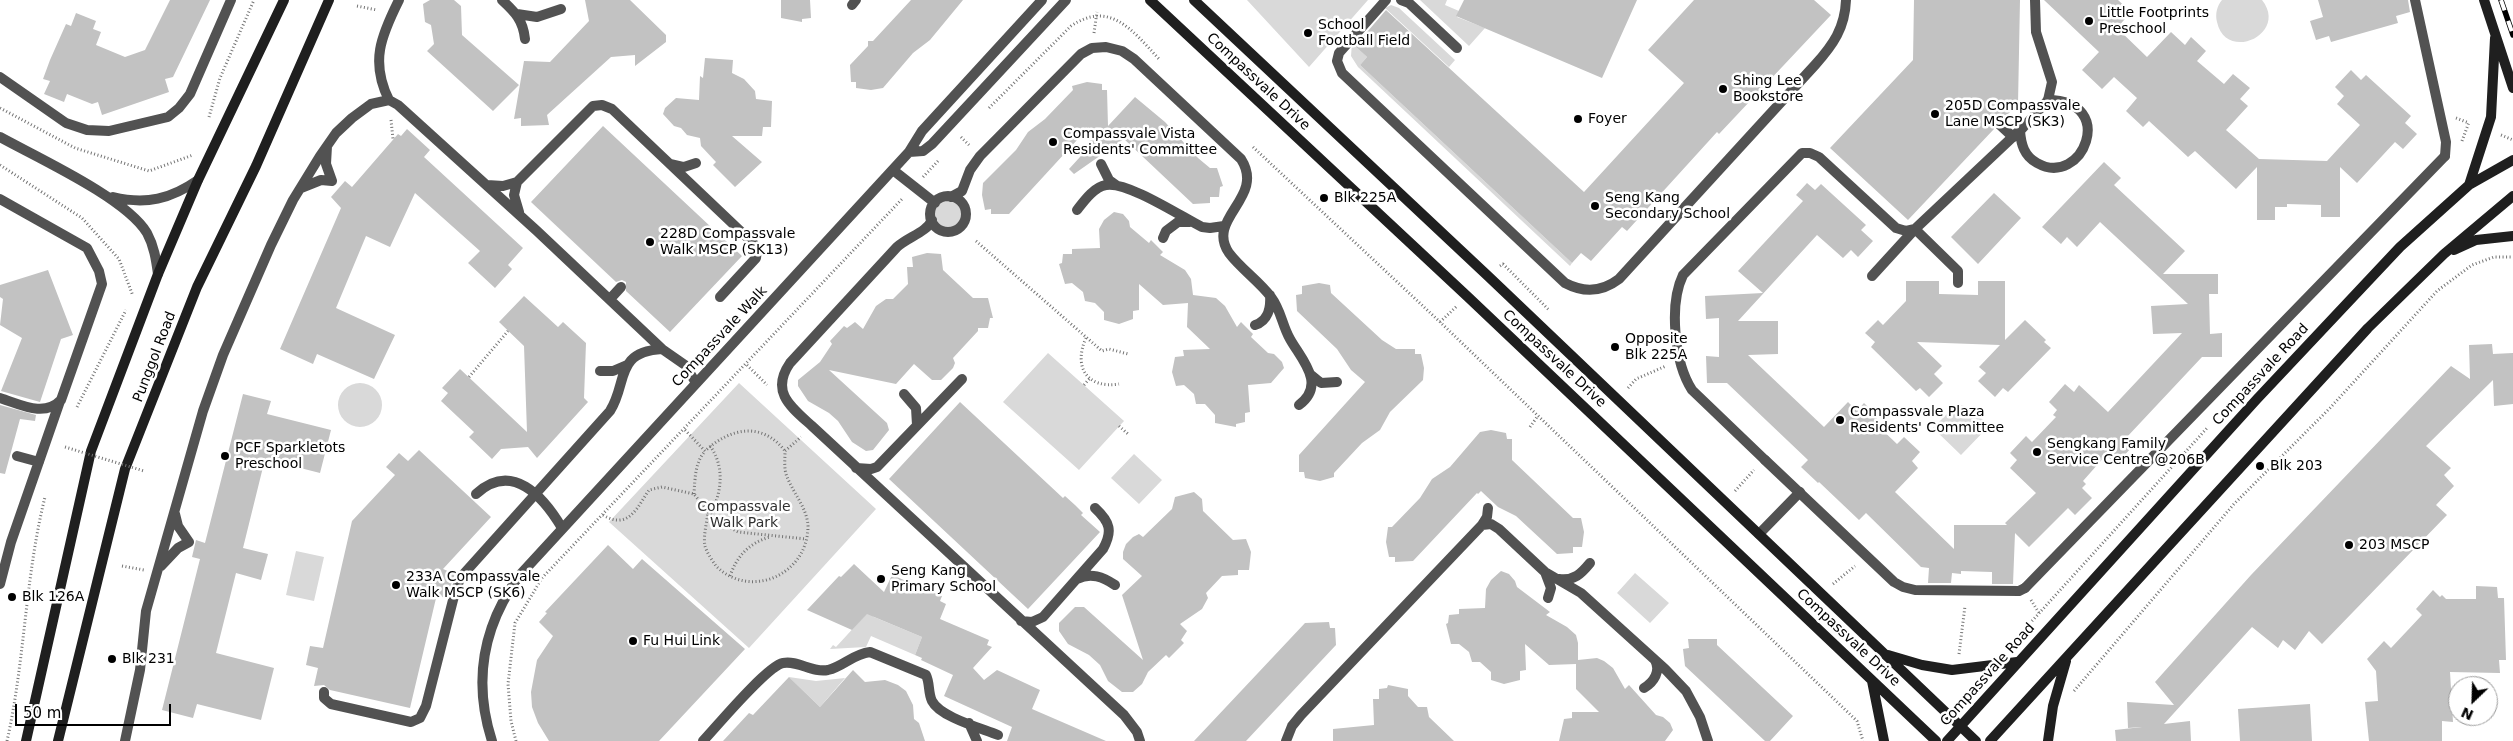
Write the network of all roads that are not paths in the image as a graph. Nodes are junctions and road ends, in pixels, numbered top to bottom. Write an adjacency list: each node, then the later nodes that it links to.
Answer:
1 (231, 0): 21 (street)
2 (284, 0): 35 (street, Punggol Road)
3 (329, 0): 111 (street, Punggol Road)
4 (399, 0): 23 (street)
5 (502, 0): 17 (street)
6 (1042, 0): 29 (street)
7 (1066, 0): 29 (street, Compassvale Walk)
8 (1150, 0): 101 (street, Compassvale Drive)
9 (1194, 0): 86 (street, Compassvale Drive)
10 (1386, 0): 12 (street)
11 (1401, 0): 20 (street)
12 (1846, 0)
13 (2034, 0): 24 (street)
14 (2415, 0): 78 (street)
15 (2484, 0): 18 (street)
16 (561, 9): 17 (street)
17 (517, 14): 19 (street)
18 (2495, 38): 22 (street); 39 (street)
19 (525, 39)
20 (1457, 48)
21 (0, 77)
22 (2513, 88)
23 (389, 100): 28 (street); 37 (street)
24 (2048, 100): 26 (street); 26 (street)
25 (1999, 124): 26 (street)
26 (2016, 134): 51 (street)
27 (0, 137): 41 (street)
28 (327, 146): 40 (street); 40 (street)
29 (909, 152): 34 (street, Compassvale Walk)
30 (2513, 160): 39 (street, Compassvale Road)
31 (696, 163): 32 (street)
32 (670, 164): 36 (street); 60 (street)
33 (1100, 164): 38 (street)
34 (893, 170): 45 (street); 69 (street, Compassvale Walk)
35 (198, 180): 41 (street); 55 (street, Punggol Road)
36 (517, 182): 37 (street); 47 (street)
37 (487, 185): 47 (street)
38 (1116, 185): 46 (street); 49 (street)
39 (2469, 185): 100 (street, Compassvale Road)
40 (300, 188): 83 (street)
41 (102, 194): 55 (street)
42 (951, 196): 45 (street); 48 (street); 50 (street)
43 (2513, 196): 54 (street)
44 (0, 199): 72 (street)
45 (935, 203): 48 (street)
46 (1077, 210)
47 (522, 217): 61 (street)
48 (932, 220): 77 (street)
49 (1194, 223): 50 (street); 53 (street)
50 (1224, 226): 59 (street)
51 (1915, 229): 56 (street); 57 (street); 78 (street)
52 (2513, 236): 54 (street)
53 (1163, 238)
54 (2444, 254): 98 (street)
55 (158, 274): 110 (street, Punggol Road)
56 (1872, 276)
57 (1958, 283)
58 (621, 287): 61 (street)
59 (1270, 295): 62 (street); 66 (street)
60 (720, 297)
61 (610, 299): 63 (street)
62 (1254, 324)
63 (662, 349): 64 (street); 69 (street)
64 (627, 365): 65 (street); 80 (street)
65 (600, 371)
66 (1310, 374): 68 (street); 73 (street)
67 (962, 379): 74 (street)
68 (1336, 382)
69 (696, 383): 85 (street, Compassvale Walk)
70 (904, 394): 74 (street)
71 (0, 398): 72 (street)
72 (61, 400): 76 (street)
73 (1299, 405)
74 (917, 425): 77 (street)
75 (17, 456): 76 (street)
76 (39, 462): 88 (street)
77 (856, 468): 96 (street)
78 (1800, 492): 86 (street)
79 (476, 494): 80 (street)
80 (535, 495): 85 (street); 105 (street)
81 (1095, 508): 91 (street)
82 (1488, 508): 84 (street)
83 (174, 510): 90 (street); 90 (street)
84 (1482, 525): 89 (street); 117 (street)
85 (562, 528): 113 (street, Compassvale Walk)
86 (1759, 534): 97 (street, Compassvale Drive)
87 (1590, 563): 92 (street)
88 (2, 569): 93 (street)
89 (1545, 572): 92 (street); 95 (street)
90 (156, 573): 112 (street)
91 (1076, 579): 94 (street); 96 (street)
92 (1558, 579): 99 (street)
93 (0, 584)
94 (1115, 585)
95 (1548, 598)
96 (1021, 621): 116 (street)
97 (1885, 654): 100 (street); 107 (street, Compassvale Drive)
98 (2067, 657): 122 (street); 123 (street)
99 (1654, 659): 102 (street); 109 (street)
100 (2017, 662): 107 (street, Compassvale Road)
101 (1872, 680): 118 (street); 119 (street, Compassvale Drive)
102 (1644, 688)
103 (324, 692): 105 (street)
104 (375, 705): 105 (street)
105 (382, 716)
106 (969, 723): 108 (street); 114 (street); 115 (street)
107 (1960, 726): 120 (street, Compassvale Road); 121 (street, Compassvale Drive)
108 (998, 736)
109 (1707, 740)
110 (26, 741)
111 (58, 741)
112 (124, 741)
113 (492, 741)
114 (704, 741)
115 (977, 741)
116 (1140, 741)
117 (1286, 741)
118 (1884, 741)
119 (1936, 741)
120 (1947, 741)
121 (1976, 741)
122 (1990, 741)
123 (2048, 741)

